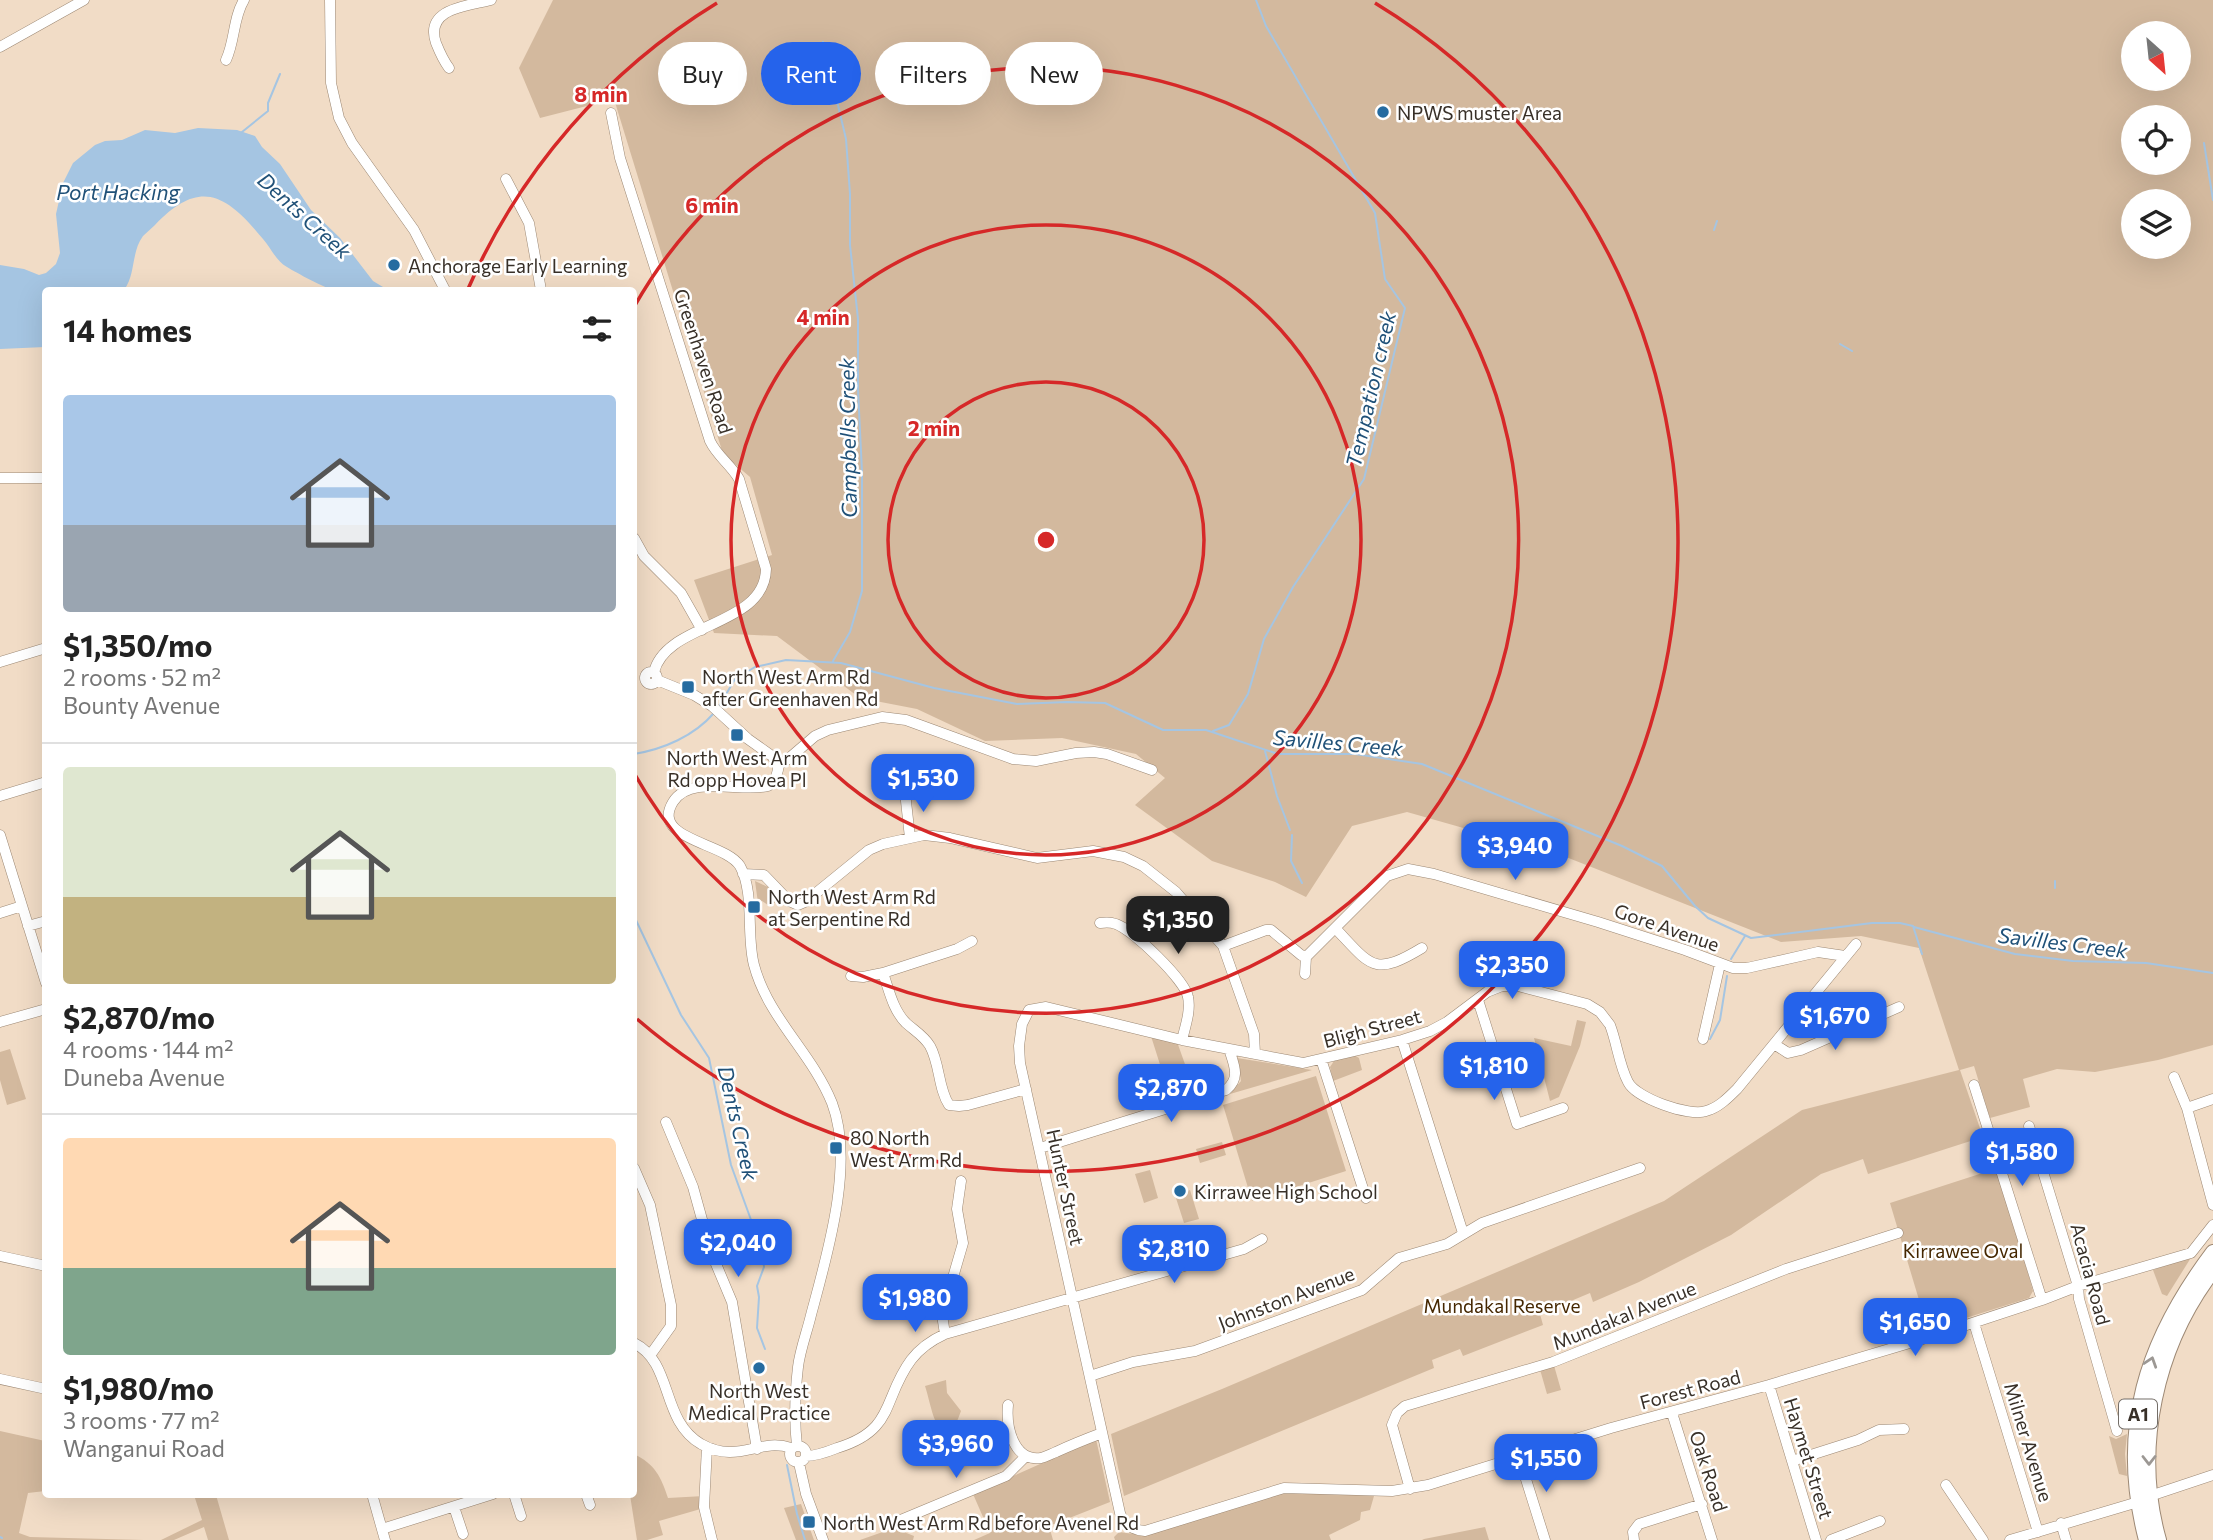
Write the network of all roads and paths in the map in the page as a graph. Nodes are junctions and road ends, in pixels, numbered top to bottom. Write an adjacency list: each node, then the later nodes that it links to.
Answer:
1 (84, 0): 5 (street)
2 (244, 0): 6 (street)
3 (330, 0): 10 (street)
4 (492, 0): 7 (street)
5 (0, 47)
6 (226, 60)
7 (449, 68)
8 (601, 125): 15 (street, Greenhaven Road)
9 (523, 181): 11 (street)
10 (443, 287)
11 (541, 287)
12 (0, 478): 13 (street)
13 (42, 478)
14 (637, 543): 15 (street)
15 (702, 630): 19 (street, Greenhaven Road)
16 (42, 649): 17 (street)
17 (0, 662)
18 (637, 673): 19 (street)
19 (652, 676): 20 (street)
20 (778, 765): 21 (street); 27 (street)
21 (1152, 770)
22 (42, 783): 24 (street)
23 (905, 792): 26 (street)
24 (0, 796)
25 (0, 835): 28 (street)
26 (910, 838): 27 (street); 36 (street)
27 (743, 874): 96 (street)
28 (22, 906): 29 (street); 32 (street)
29 (0, 913)
30 (42, 922): 32 (street)
31 (1100, 923): 51 (street)
32 (28, 926): 41 (street)
33 (1336, 929): 37 (street); 39 (street, Gore Avenue); 40 (street, Gore Avenue)
34 (972, 942): 42 (street)
35 (1856, 944): 38 (street, Bligh Street)
36 (1223, 946): 39 (street); 55 (street)
37 (1422, 947)
38 (1845, 956): 40 (street, Gore Avenue); 53 (street, Bligh Street)
39 (1306, 957): 43 (street)
40 (1720, 964): 50 (street)
41 (42, 970)
42 (883, 973): 44 (street); 59 (street)
43 (1305, 974)
44 (850, 976)
45 (1478, 1000): 52 (street, Bligh Street); 53 (street, Bligh Street); 61 (street)
46 (1046, 1007): 51 (street, Bligh Street); 59 (street, Hunter Street)
47 (1899, 1007): 53 (street)
48 (42, 1010): 49 (street)
49 (0, 1022)
50 (1703, 1039)
51 (1182, 1040): 54 (street, Bligh Street)
52 (1402, 1040): 56 (street, Bligh Street); 72 (street)
53 (1774, 1044)
54 (1229, 1049): 55 (street, Bligh Street); 65 (street)
55 (1255, 1054): 56 (street, Bligh Street)
56 (1321, 1059): 69 (street)
57 (2174, 1077): 62 (street)
58 (1974, 1085): 81 (street)
59 (1026, 1089): 65 (street, Hunter Street)
60 (2213, 1099): 62 (street)
61 (1563, 1108)
62 (2187, 1108): 70 (street)
63 (666, 1122): 97 (street)
64 (2029, 1126): 79 (street, Acacia Road)
65 (1040, 1148): 80 (street, Hunter Street)
66 (1640, 1168): 72 (street, Johnston Avenue)
67 (637, 1175): 85 (street)
68 (961, 1181): 83 (street)
69 (1366, 1198)
70 (2213, 1205)
71 (2213, 1225): 79 (street, Forest Road)
72 (1462, 1233): 86 (street, Johnston Avenue)
73 (1899, 1233): 104 (street, Mundakal Avenue)
74 (1262, 1238): 80 (street)
75 (2213, 1252): 108 (highway, A1, one-way to 75)
76 (0, 1256): 77 (street)
77 (42, 1265)
78 (2213, 1271): 108 (highway, A1, one-way to 108)
79 (2078, 1286): 81 (street, Forest Road); 93 (street, Acacia Road)
80 (1071, 1299): 83 (street); 86 (street, Hunter Street)
81 (2042, 1300): 82 (street, Forest Road)
82 (1974, 1323): 88 (street, Forest Road); 117 (street, Milner Avenue)
83 (945, 1334): 100 (street)
84 (637, 1345): 85 (street)
85 (650, 1354): 95 (street)
86 (1090, 1376): 94 (street, Hunter Street)
87 (0, 1379): 89 (street)
88 (1769, 1385): 91 (street, Forest Road); 101 (street, Haymet Street)
89 (42, 1388)
90 (1008, 1405): 98 (street)
91 (1672, 1413): 99 (street, Forest Road); 109 (street, Oak Road)
92 (1904, 1429): 101 (street)
93 (2117, 1431)
94 (1102, 1433): 98 (street); 111 (street, Hunter Street)
95 (707, 1447): 97 (street); 120 (street)
96 (794, 1447): 97 (street); 100 (street)
97 (757, 1449)
98 (1026, 1456): 113 (street)
99 (1518, 1457): 104 (street, Forest Road); 122 (street)
100 (802, 1460): 121 (street)
101 (1792, 1461): 125 (street, Haymet Street)
102 (2213, 1475): 108 (street)
103 (1946, 1485): 127 (street)
104 (1410, 1489): 111 (street, Forest Road)
105 (373, 1498): 116 (street)
106 (481, 1498): 110 (street)
107 (515, 1498): 112 (street)
108 (2144, 1499): 115 (street); 130 (highway, A1); 131 (highway, A1)
109 (1702, 1504): 123 (street); 124 (street, Oak Road)
110 (454, 1507): 116 (street); 118 (street)
111 (1120, 1513)
112 (521, 1516)
113 (898, 1521)
114 (1880, 1521): 126 (street)
115 (2061, 1524): 117 (street); 129 (street)
116 (382, 1529): 119 (street)
117 (2038, 1532): 128 (street)
118 (463, 1534)
119 (385, 1540)
120 (712, 1540)
121 (823, 1540)
122 (1545, 1540)
123 (1634, 1540)
124 (1712, 1540)
125 (1816, 1540)
126 (1831, 1540)
127 (1983, 1540)
128 (2010, 1540)
129 (2066, 1540)
130 (2146, 1540)
131 (2159, 1540)

